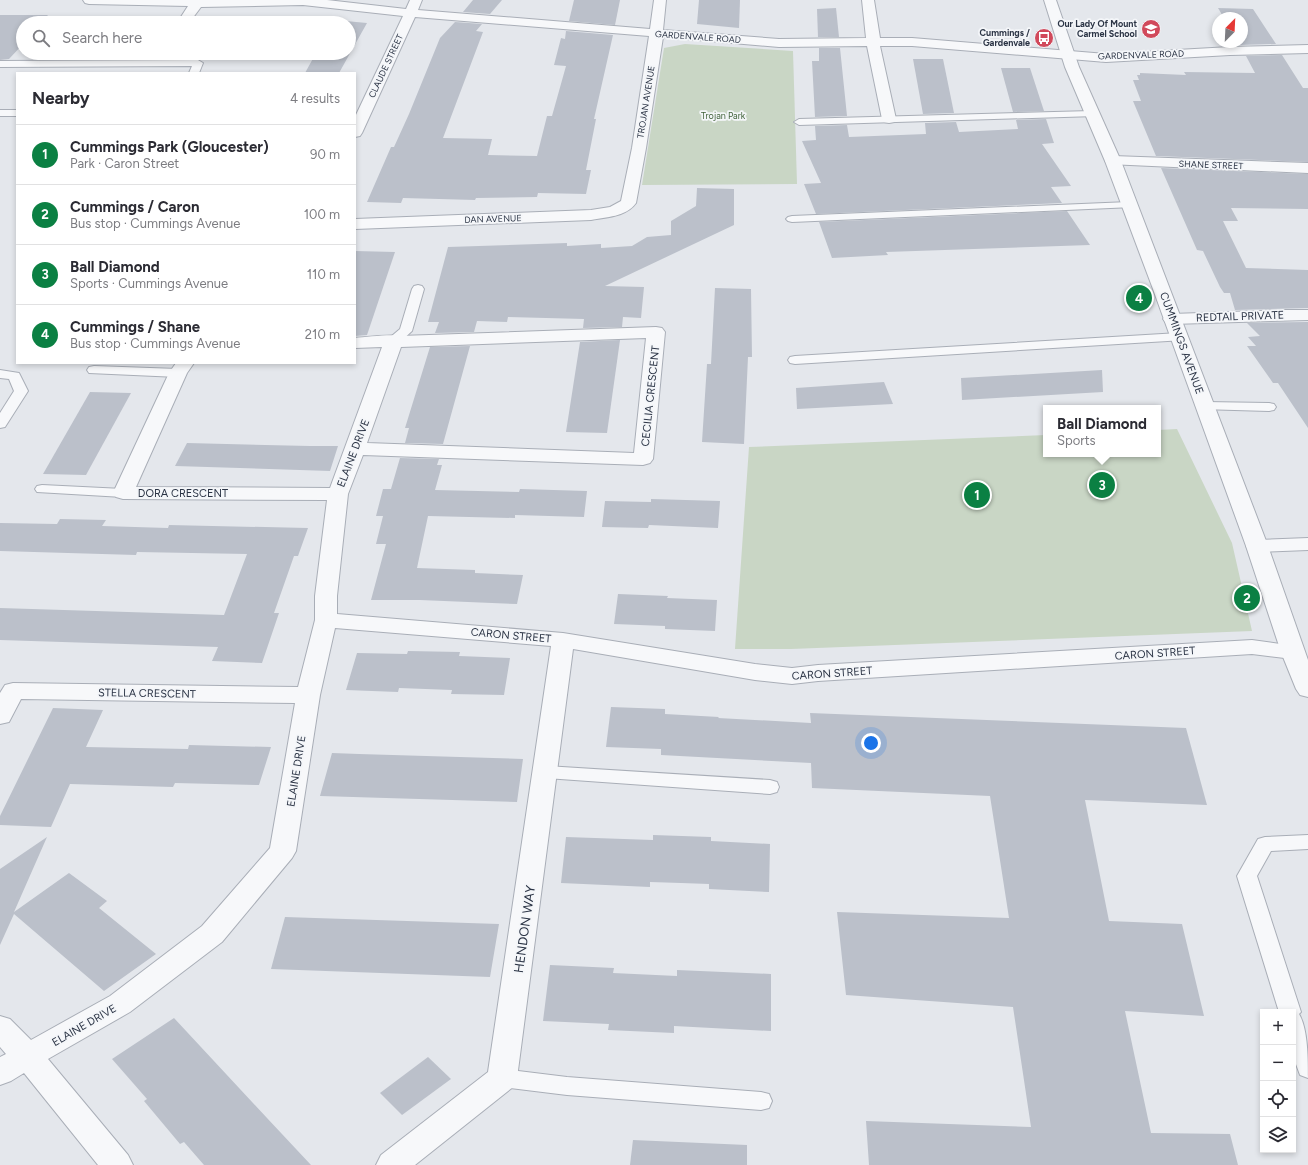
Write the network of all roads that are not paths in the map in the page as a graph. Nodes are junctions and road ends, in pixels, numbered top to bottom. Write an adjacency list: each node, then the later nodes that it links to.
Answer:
1 (89, 0): 6 (street, GARDENVALE ROAD)
2 (417, 0): 7 (street, CLAUDE STREET)
3 (660, 0): 9 (street, TROJAN AVENUE)
4 (868, 0): 10 (street)
5 (1050, 0): 12 (street, CUMMINGS AVENUE)
6 (197, 3): 7 (street, GARDENVALE ROAD); 8 (street)
7 (410, 13): 9 (street, GARDENVALE ROAD); 20 (street, CLAUDE STREET)
8 (188, 16)
9 (656, 34): 10 (street, GARDENVALE ROAD); 23 (street, TROJAN AVENUE)
10 (873, 42): 12 (street, GARDENVALE ROAD); 18 (street)
11 (1308, 49): 12 (street, GARDENVALE ROAD)
12 (1069, 54): 17 (street, CUMMINGS AVENUE)
13 (0, 64): 14 (lane)
14 (194, 72)
15 (0, 113): 16 (lane)
16 (16, 113)
17 (1092, 114): 18 (lane); 21 (street, CUMMINGS AVENUE)
18 (889, 119): 19 (lane)
19 (799, 122)
20 (356, 130)
21 (1113, 161): 22 (street, SHANE STREET); 24 (street, CUMMINGS AVENUE)
22 (1308, 168)
23 (628, 203): 26 (street, DAN AVENUE)
24 (1130, 205): 25 (lane); 29 (street, CUMMINGS AVENUE)
25 (792, 219)
26 (356, 224)
27 (418, 289): 31 (lane)
28 (1308, 315): 29 (street, REDTAIL PRIVATE)
29 (1172, 319): 30 (street, CUMMINGS AVENUE)
30 (1179, 337): 33 (lane); 37 (street, CUMMINGS AVENUE)
31 (394, 340): 32 (street); 40 (street, ELAINE DRIVE); 40 (street, CECILIA CRESCENT)
32 (356, 343)
33 (795, 360)
34 (182, 368): 35 (lane); 42 (street, DORA CRESCENT)
35 (94, 370)
36 (0, 374): 39 (lane)
37 (1205, 406): 38 (lane); 45 (street, CUMMINGS AVENUE)
38 (1269, 407)
39 (0, 424)
40 (355, 450): 43 (street, ELAINE DRIVE)
41 (42, 489): 42 (lane)
42 (123, 493): 43 (street, DORA CRESCENT)
43 (338, 494): 46 (street, ELAINE DRIVE)
44 (1308, 544): 45 (street)
45 (1257, 546): 48 (street, CUMMINGS AVENUE)
46 (326, 620): 47 (street, CARON STREET); 50 (street, ELAINE DRIVE)
47 (563, 640): 48 (street, CARON STREET); 52 (street, HENDON WAY)
48 (1293, 652): 49 (street, CUMMINGS AVENUE)
49 (1308, 689)
50 (308, 694): 51 (street, STELLA CRESCENT); 58 (street, ELAINE DRIVE)
51 (0, 716)
52 (546, 772): 53 (lane); 61 (street, HENDON WAY)
53 (770, 788)
54 (1308, 842): 55 (lane)
55 (1289, 1009)
56 (0, 1028): 58 (street)
57 (1296, 1031): 59 (lane)
58 (28, 1056): 60 (street, ELAINE DRIVE); 63 (street)
59 (1308, 1069)
60 (0, 1072)
61 (502, 1078): 62 (lane); 64 (street)
62 (761, 1101)
63 (117, 1165)
64 (392, 1165)

